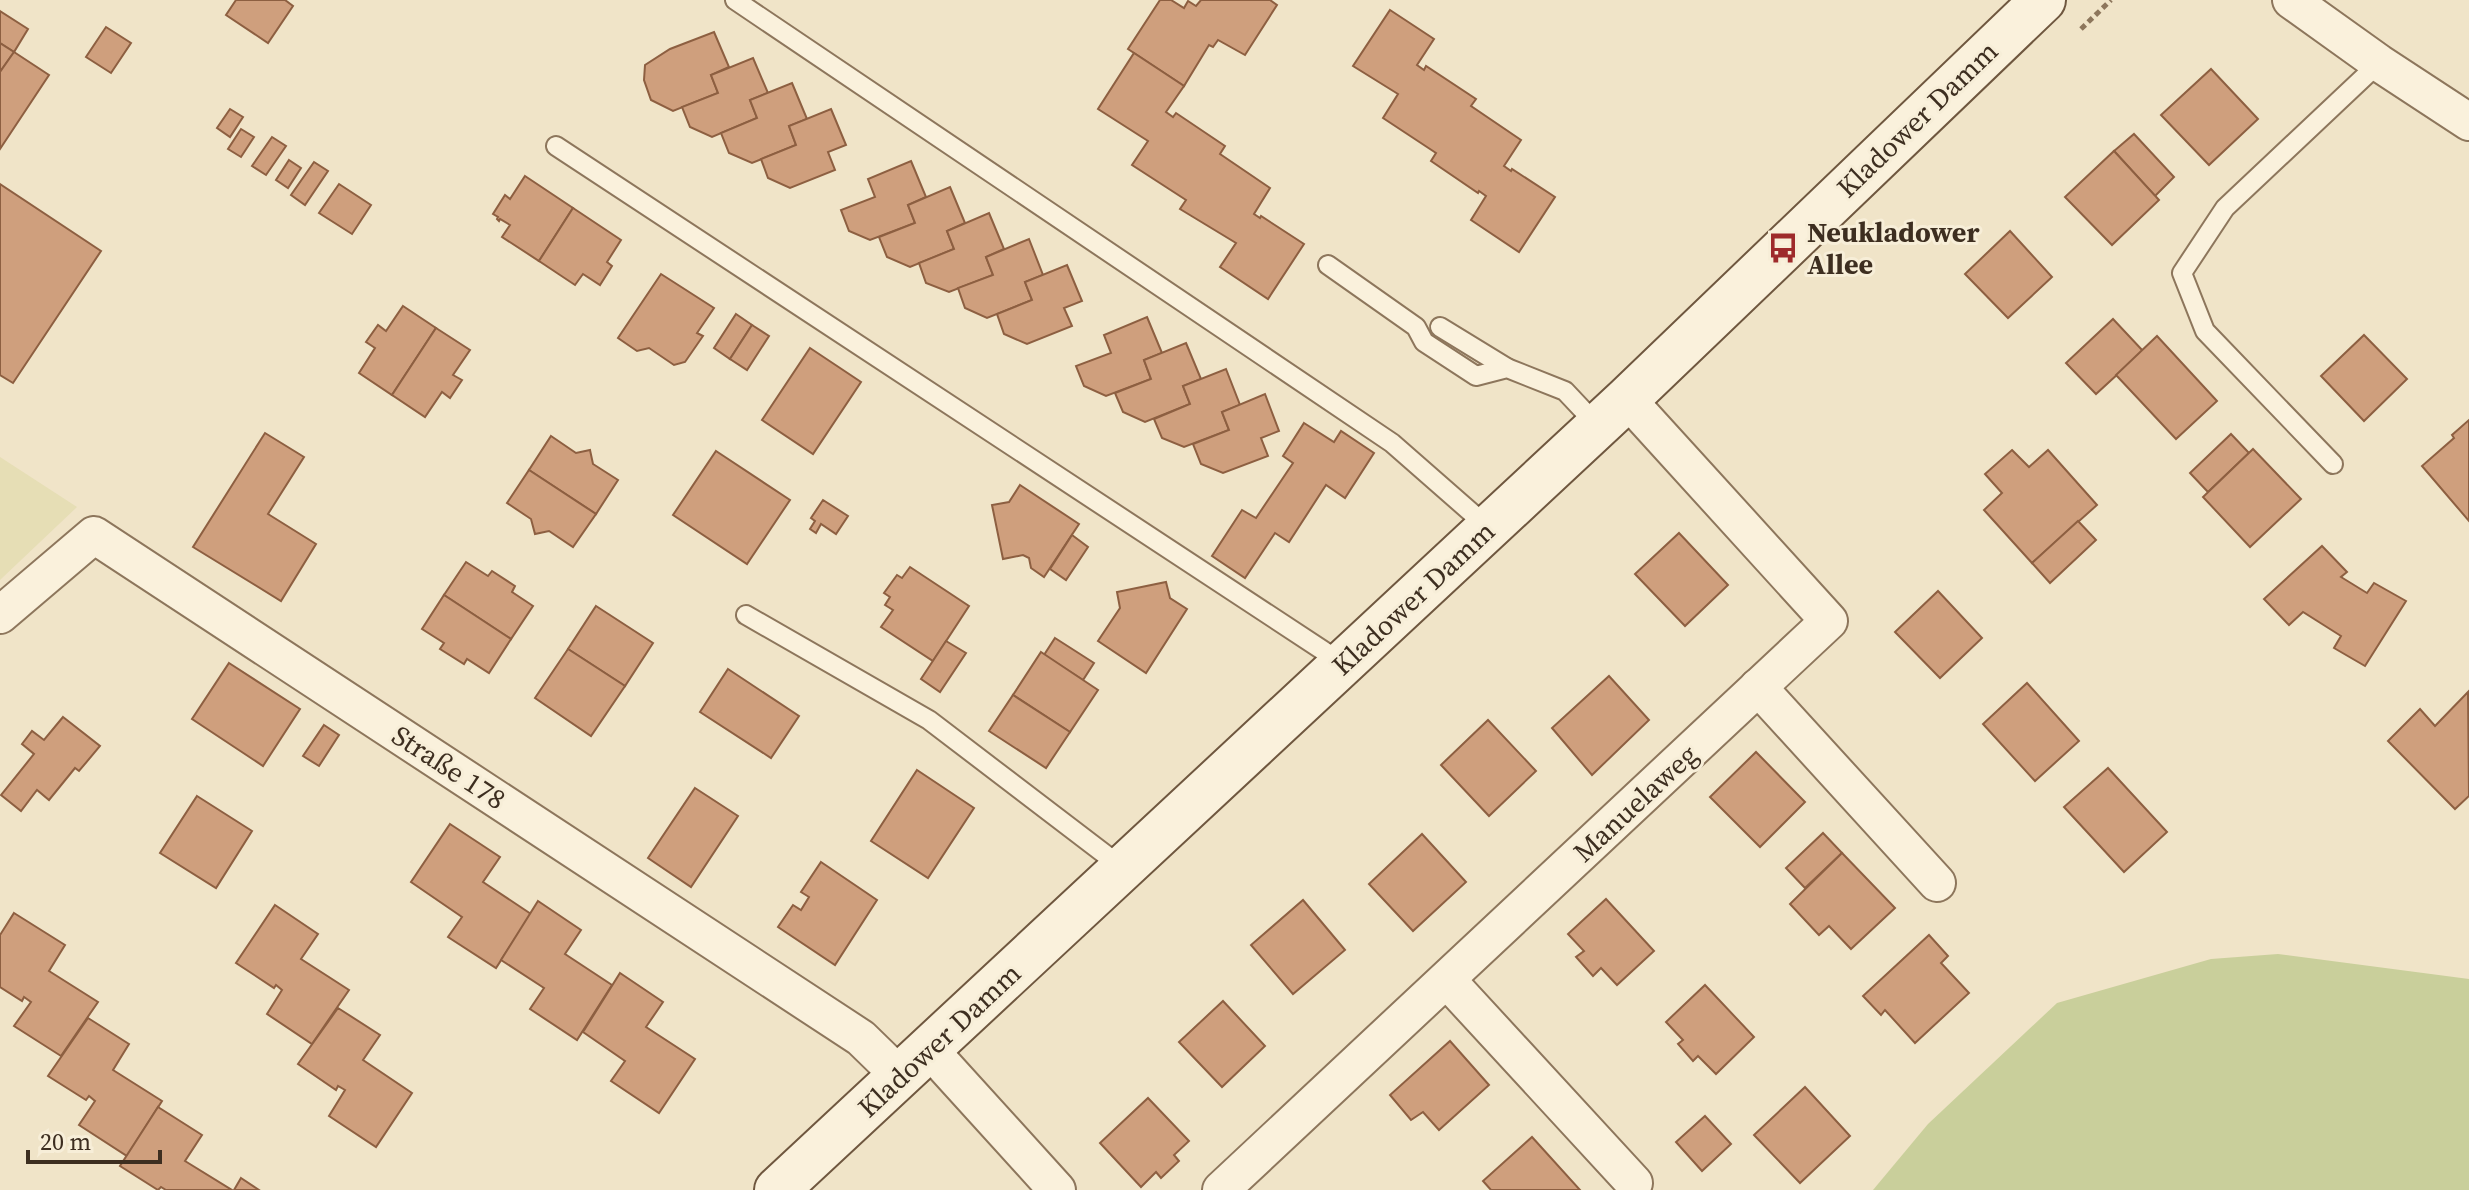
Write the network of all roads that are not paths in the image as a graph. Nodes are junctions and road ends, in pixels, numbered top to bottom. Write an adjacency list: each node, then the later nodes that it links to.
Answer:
1 (735, 0): 12 (lane)
2 (2043, 0): 10 (main road, Kladower Damm)
3 (2291, 0): 4 (street)
4 (2379, 63): 5 (street); 11 (lane)
5 (2469, 122)
6 (556, 146): 15 (lane)
7 (1328, 265): 9 (lane)
8 (1440, 327): 9 (lane)
9 (1507, 368): 10 (lane)
10 (1612, 412): 12 (main road, Kladower Damm); 16 (street, Manuelaweg)
11 (2333, 464)
12 (1489, 528): 15 (main road, Kladower Damm)
13 (0, 615): 20 (street, Straße 178)
14 (746, 615): 17 (lane)
15 (1343, 663): 17 (main road, Kladower Damm)
16 (1758, 687): 18 (street); 19 (street, Manuelaweg)
17 (1123, 868): 20 (main road, Kladower Damm)
18 (1937, 883)
19 (1447, 980): 21 (street); 24 (street, Manuelaweg)
20 (914, 1063): 22 (main road, Kladower Damm); 23 (street)
21 (1634, 1183)
22 (777, 1190)
23 (1057, 1190)
24 (1221, 1190)

